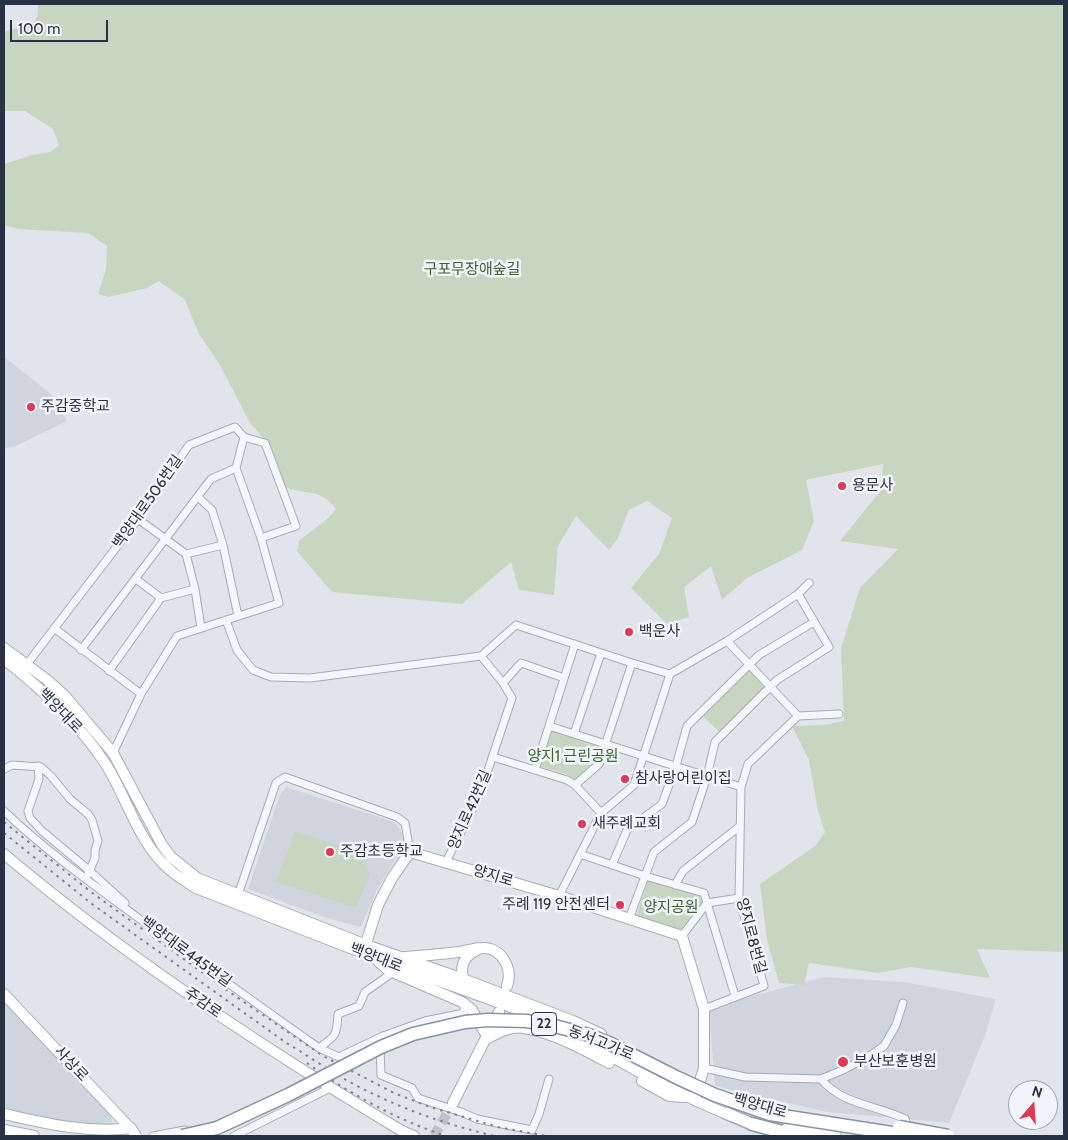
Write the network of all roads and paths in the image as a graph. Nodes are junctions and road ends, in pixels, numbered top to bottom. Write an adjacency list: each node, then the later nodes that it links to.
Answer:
1 (244, 437): 2 (street); 4 (street, 백양대로506번길); 6 (street, 백양대로506번길)
2 (236, 468): 3 (street); 6 (street)
3 (198, 497): 5 (street); 7 (street)
4 (138, 519): 5 (street); 17 (street, 백양대로506번길)
5 (165, 538): 8 (street); 9 (street)
6 (262, 538): 14 (street)
7 (223, 545): 8 (street); 14 (street)
8 (186, 554): 11 (street)
9 (136, 579): 13 (street); 22 (street)
10 (809, 583): 12 (street)
11 (195, 589): 13 (street); 18 (street)
12 (798, 594): 16 (street); 19 (street)
13 (162, 598): 29 (street)
14 (238, 616): 15 (street)
15 (226, 620): 18 (street); 24 (street)
16 (814, 622): 27 (street); 33 (street)
17 (54, 628): 22 (street); 28 (street, 백양대로506번길)
18 (201, 628): 34 (street)
19 (728, 641): 27 (street); 30 (street)
20 (575, 644): 23 (street); 24 (street); 31 (street)
21 (4, 648): 28 (main road, 백양대로)
22 (81, 650): 29 (street)
23 (601, 653): 26 (street); 38 (street)
24 (481, 656): 32 (street, 양지로42번길)
25 (4, 659): 28 (main road, 백양대로)
26 (632, 663): 30 (street); 39 (street)
27 (750, 665): 33 (street); 45 (street)
28 (24, 669): 40 (main road, 백양대로); 43 (main road, 백양대로)
29 (109, 671): 34 (street)
30 (670, 674): 41 (street)
31 (564, 678): 32 (street); 37 (street)
32 (503, 683): 42 (street, 양지로42번길)
33 (771, 688): 36 (street); 48 (street)
34 (141, 694): 40 (street)
35 (839, 714): 36 (street)
36 (798, 716): 50 (street, 양지로8번길)
37 (548, 726): 38 (street); 47 (street)
38 (574, 734): 39 (street)
39 (606, 743): 41 (street); 49 (street)
40 (113, 753): 43 (street); 63 (main road, 백양대로)
41 (645, 756): 45 (street); 52 (street)
42 (493, 757): 47 (street, 양지로42번길); 57 (street, 양지로42번길)
43 (105, 763): 71 (main road, 백양대로)
44 (38, 766): 46 (street); 59 (street); 59 (street)
45 (676, 766): 48 (street); 58 (street)
46 (4, 769)
47 (535, 770): 49 (street, 양지로42번길)
48 (708, 776): 50 (street); 60 (street)
49 (574, 785): 52 (street, 양지로42번길)
50 (741, 787): 53 (street, 양지로8번길)
51 (4, 811): 61 (street, 백양대로445번길)
52 (601, 813): 56 (street)
53 (740, 826): 62 (street); 65 (street, 양지로8번길)
54 (410, 852): 57 (main road, 양지로); 63 (street); 71 (main road)
55 (4, 854): 87 (main road, 주감로)
56 (580, 854): 58 (street); 64 (street)
57 (446, 862): 64 (main road, 양지로)
58 (612, 865): 60 (street)
59 (90, 871): 61 (street); 68 (street)
60 (645, 876): 62 (street); 67 (street)
61 (86, 880): 68 (street, 백양대로445번길)
62 (675, 885): 66 (street)
63 (238, 895): 71 (main road, 백양대로)
64 (559, 896): 67 (main road, 양지로)
65 (739, 898): 66 (street); 78 (street, 양지로8번길)
66 (707, 903): 69 (street); 78 (street, 양지로8번길)
67 (629, 919): 69 (main road, 양지로)
68 (154, 930): 85 (street, 백양대로445번길)
69 (682, 936): 81 (main road)
70 (481, 947): 73 (main road); 75 (main road); 76 (main road)
71 (364, 949): 72 (main road, 백양대로); 73 (main road, 백양대로)
72 (376, 958): 74 (main road); 92 (main road, 백양대로)
73 (398, 958): 75 (main road, 백양대로)
74 (392, 972): 80 (main road); 85 (street)
75 (464, 979): 90 (main road, 백양대로)
76 (508, 986)
77 (4, 994): 100 (main road, 사상로)
78 (735, 996): 81 (street, 양지로8번길)
79 (903, 1003): 89 (street)
80 (464, 1004): 83 (street, 백양대로445번길); 84 (main road)
81 (704, 1009): 86 (main road)
82 (499, 1012): 84 (main road)
83 (380, 1038): 85 (street, 백양대로445번길); 88 (street)
84 (488, 1038): 92 (main road); 94 (main road)
85 (319, 1048)
86 (704, 1068): 89 (street); 90 (main road)
87 (311, 1076): 91 (main road, 주감로); 104 (street)
88 (549, 1079)
89 (821, 1079): 101 (street)
90 (699, 1085): 92 (main road); 93 (main road, 백양대로)
91 (330, 1088): 107 (street); 108 (main road, 주감로)
92 (692, 1099): 96 (main road, 백양대로)
93 (730, 1099): 95 (main road); 101 (main road, 백양대로)
94 (453, 1103)
95 (762, 1106): 113 (highway, bridge)
96 (726, 1113): 98 (main road); 110 (main road, 백양대로)
97 (4, 1114): 100 (main road)
98 (752, 1124): 109 (highway)
99 (4, 1129): 102 (main road)
100 (133, 1132): 103 (main road)
101 (911, 1134): 105 (highway, 동서고가로 / 22, bridge); 112 (main road, 백양대로)
102 (34, 1136)
103 (145, 1136)
104 (153, 1136)
105 (182, 1136)
106 (213, 1136): 111 (highway, 동서고가로 / 22)
107 (234, 1136)
108 (414, 1136)
109 (798, 1136)
110 (836, 1136)
111 (863, 1136)
112 (930, 1136)
113 (948, 1136)

